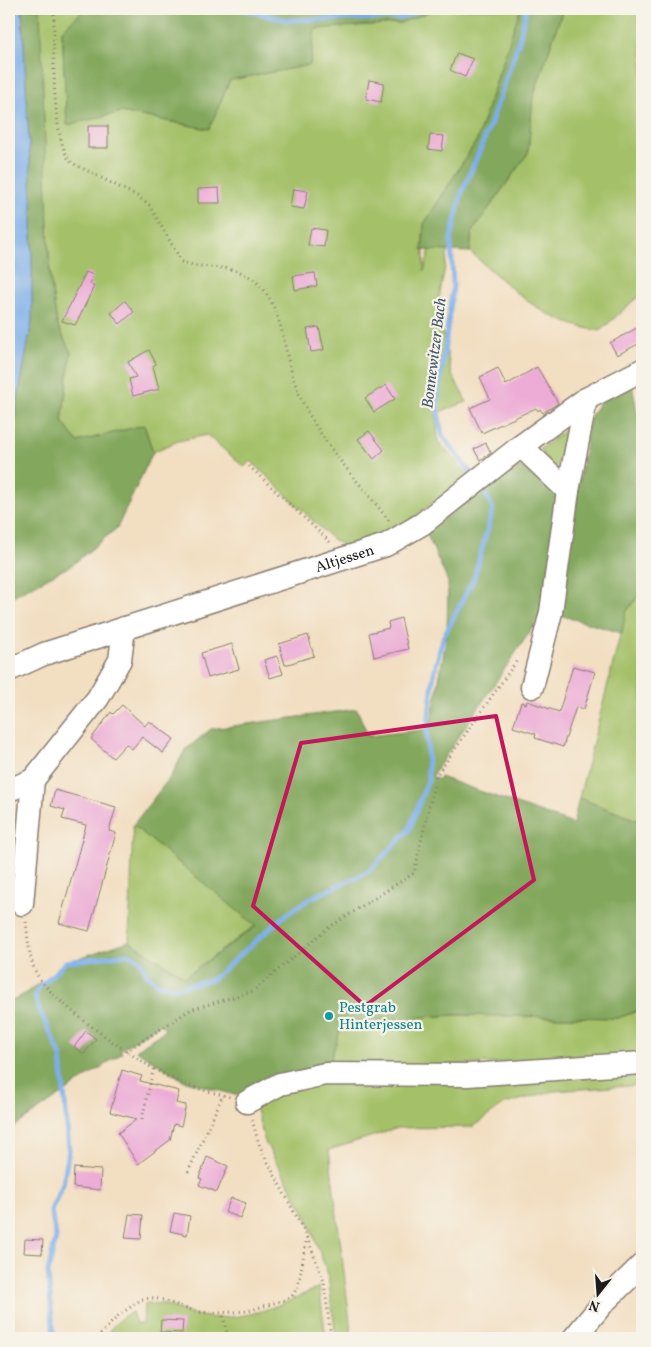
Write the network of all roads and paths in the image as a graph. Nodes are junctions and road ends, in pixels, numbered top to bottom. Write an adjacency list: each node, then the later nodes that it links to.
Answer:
1 (54, 9): 7 (path)
2 (642, 370): 3 (street, Altjessen)
3 (586, 399): 4 (street, Altjessen); 6 (street)
4 (520, 446): 6 (street); 7 (street, Altjessen)
5 (249, 466): 8 (path)
6 (568, 491): 12 (street)
7 (400, 537): 8 (street, Altjessen)
8 (347, 558): 9 (street, Altjessen)
9 (124, 628): 11 (street, Altjessen); 13 (street)
10 (522, 653): 16 (path)
11 (9, 670)
12 (532, 687)
13 (33, 780): 14 (street); 15 (street)
14 (9, 790)
15 (22, 904): 16 (path)
16 (126, 1051): 18 (path)
17 (642, 1063): 20 (street)
18 (154, 1067): 19 (path); 21 (path)
19 (223, 1095): 20 (path); 22 (path)
20 (246, 1102): 23 (path)
21 (142, 1119)
22 (188, 1172)
23 (307, 1237): 26 (path); 28 (path)
24 (642, 1265): 29 (street)
25 (223, 1316): 27 (path)
26 (97, 1338)
27 (228, 1338)
28 (331, 1338)
29 (574, 1338)

